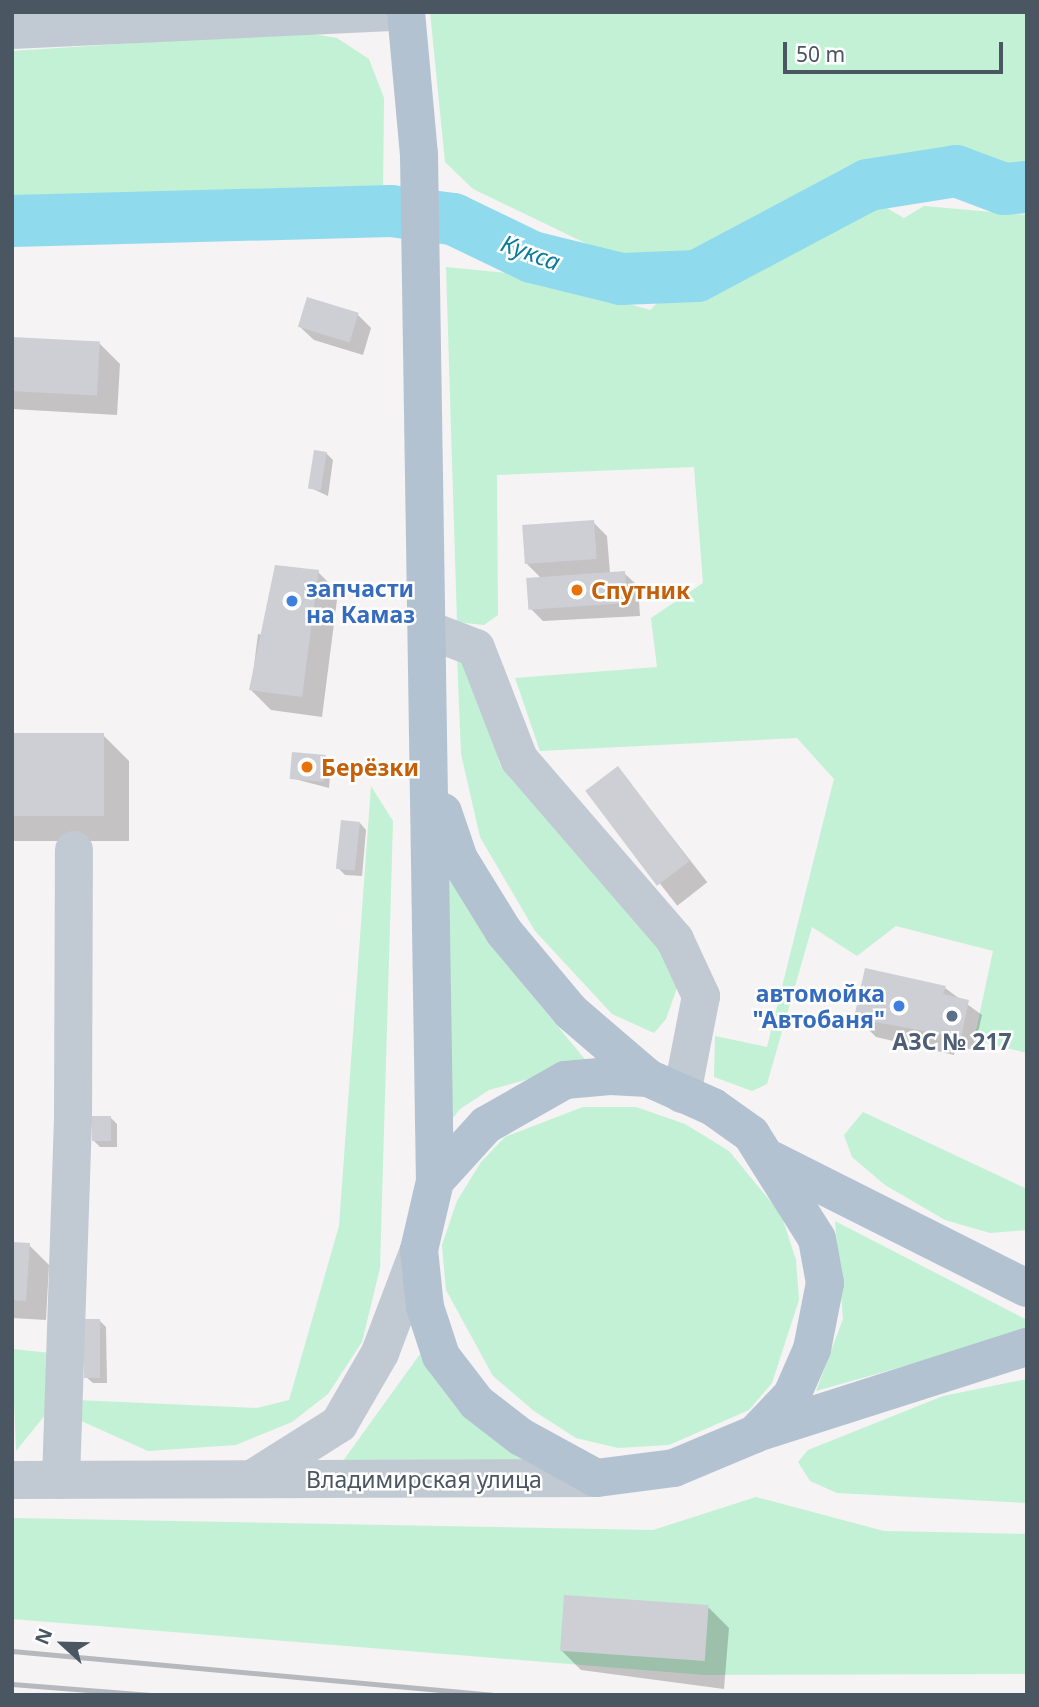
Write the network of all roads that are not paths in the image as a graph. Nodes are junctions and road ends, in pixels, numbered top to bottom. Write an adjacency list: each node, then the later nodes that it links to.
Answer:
1 (392, 12): 3 (street)
2 (406, 12): 4 (main road)
3 (12, 30)
4 (429, 630): 5 (main road); 8 (street)
5 (433, 780): 7 (main road); 10 (main road)
6 (74, 850): 18 (street)
7 (648, 1078): 8 (main road); 10 (main road)
8 (682, 1094): 9 (main road)
9 (771, 1160): 12 (main road); 14 (main road)
10 (435, 1181): 11 (main road)
11 (419, 1250): 15 (main road); 16 (street, Владимирская улица)
12 (1027, 1288)
13 (1027, 1347): 14 (main road)
14 (755, 1434): 15 (main road)
15 (596, 1478): 16 (street, Владимирская улица)
16 (252, 1479): 18 (street, Владимирская улица)
17 (12, 1480): 18 (street, Владимирская улица)
18 (61, 1480)

